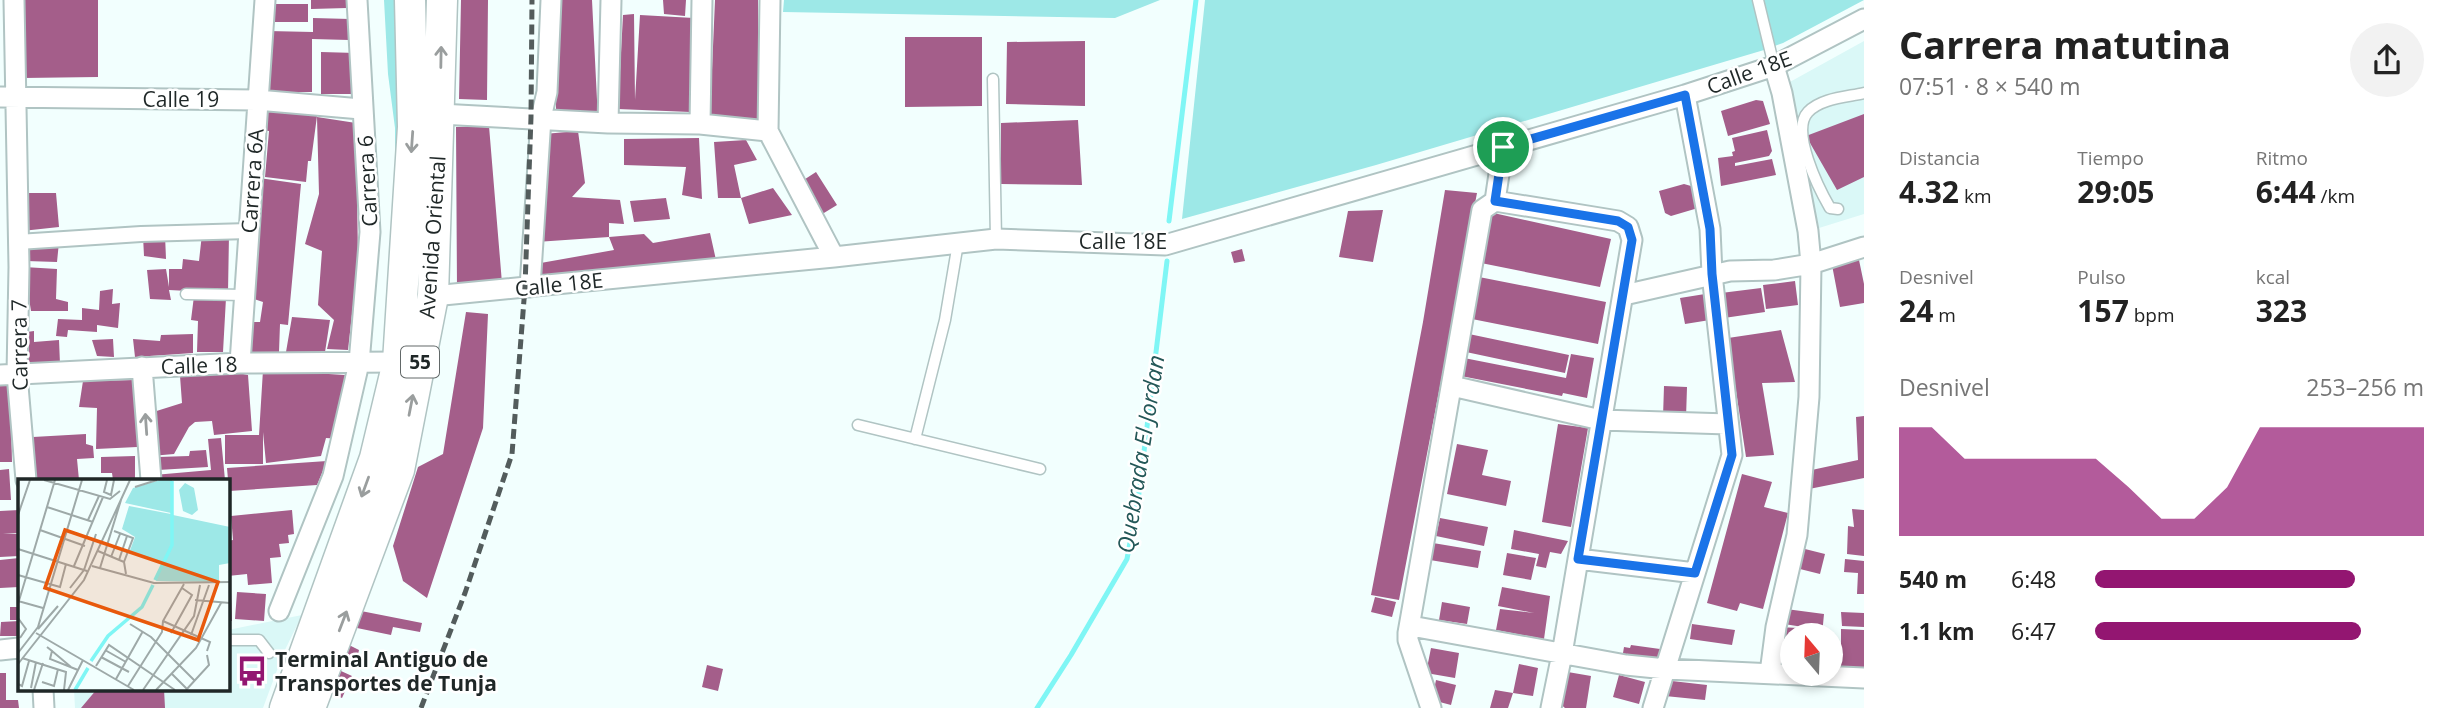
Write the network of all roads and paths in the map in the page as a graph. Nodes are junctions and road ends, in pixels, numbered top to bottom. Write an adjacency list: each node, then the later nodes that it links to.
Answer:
1 (14, 0): 16 (street, Carrera 7)
2 (265, 0): 17 (street, Carrera 6A)
3 (357, 0): 18 (street, Carrera 6)
4 (410, 0): 41 (main road, Avenida Oriental / 55, one-way to 41)
5 (442, 0): 19 (main road, Avenida Oriental / 55, one-way to 5)
6 (551, 0): 20 (street)
7 (611, 0): 21 (street)
8 (702, 0): 22 (street)
9 (770, 0): 23 (street)
10 (1758, 0): 12 (lane)
11 (1864, 19): 12 (street, Calle 18E)
12 (1774, 66): 15 (street, Calle 18E); 33 (street)
13 (993, 79): 28 (lane)
14 (1864, 93): 26 (lane)
15 (1685, 95): 24 (street, Calle 18E); 34 (street)
16 (8, 97): 17 (street, Calle 19); 29 (street, Carrera 7)
17 (257, 100): 18 (street, Calle 19); 27 (street, Carrera 6A)
18 (362, 109): 40 (street, Carrera 6)
19 (440, 114): 20 (street); 39 (main road, Avenida Oriental / 55)
20 (541, 118): 21 (street); 35 (street)
21 (608, 122): 22 (street)
22 (700, 124): 23 (street)
23 (768, 131): 32 (street)
24 (1503, 147): 25 (street); 28 (street, Calle 18E)
25 (1495, 201): 38 (street); 45 (street)
26 (1838, 209)
27 (249, 231): 29 (street); 37 (street, Carrera 6A)
28 (996, 239): 30 (street, Calle 18E)
29 (18, 242): 44 (street, Carrera 7)
30 (958, 243): 32 (street, Calle 18E); 49 (lane)
31 (1864, 247): 33 (street)
32 (835, 257): 35 (street, Calle 18E)
33 (1811, 264): 34 (street); 63 (street)
34 (1712, 274): 38 (street); 47 (street)
35 (530, 287): 39 (street, Calle 18E)
36 (186, 294): 37 (lane)
37 (245, 295): 42 (street, Carrera 6A)
38 (1624, 295): 46 (street)
39 (433, 296): 68 (main road, Avenida Oriental / 55, one-way to 39)
40 (359, 362): 41 (street, Calle 18); 42 (street, Calle 18); 55 (street)
41 (398, 362): 67 (main road, Avenida Oriental / 55, one-way to 67)
42 (240, 363): 43 (street, Calle 18)
43 (142, 367): 44 (street, Calle 18); 52 (street, one-way to 43)
44 (9, 374): 51 (street, Carrera 7)
45 (1452, 386): 46 (street); 56 (street)
46 (1601, 420): 47 (street); 53 (street)
47 (1728, 424): 54 (street)
48 (858, 425): 49 (lane)
49 (915, 439): 50 (lane)
50 (1040, 469)
51 (26, 479)
52 (150, 479)
53 (1578, 559): 54 (street); 61 (street)
54 (1695, 573): 62 (street)
55 (279, 611)
56 (1411, 626): 61 (street); 69 (street)
57 (229, 640): 60 (lane)
58 (18, 648): 59 (street)
59 (0, 650)
60 (270, 653)
61 (1562, 654): 62 (street); 70 (street)
62 (1666, 669): 63 (street); 71 (street)
63 (1770, 673): 64 (street)
64 (1864, 678)
65 (43, 690): 66 (street)
66 (44, 708)
67 (285, 708)
68 (310, 708)
69 (1432, 708)
70 (1550, 708)
71 (1653, 708)

